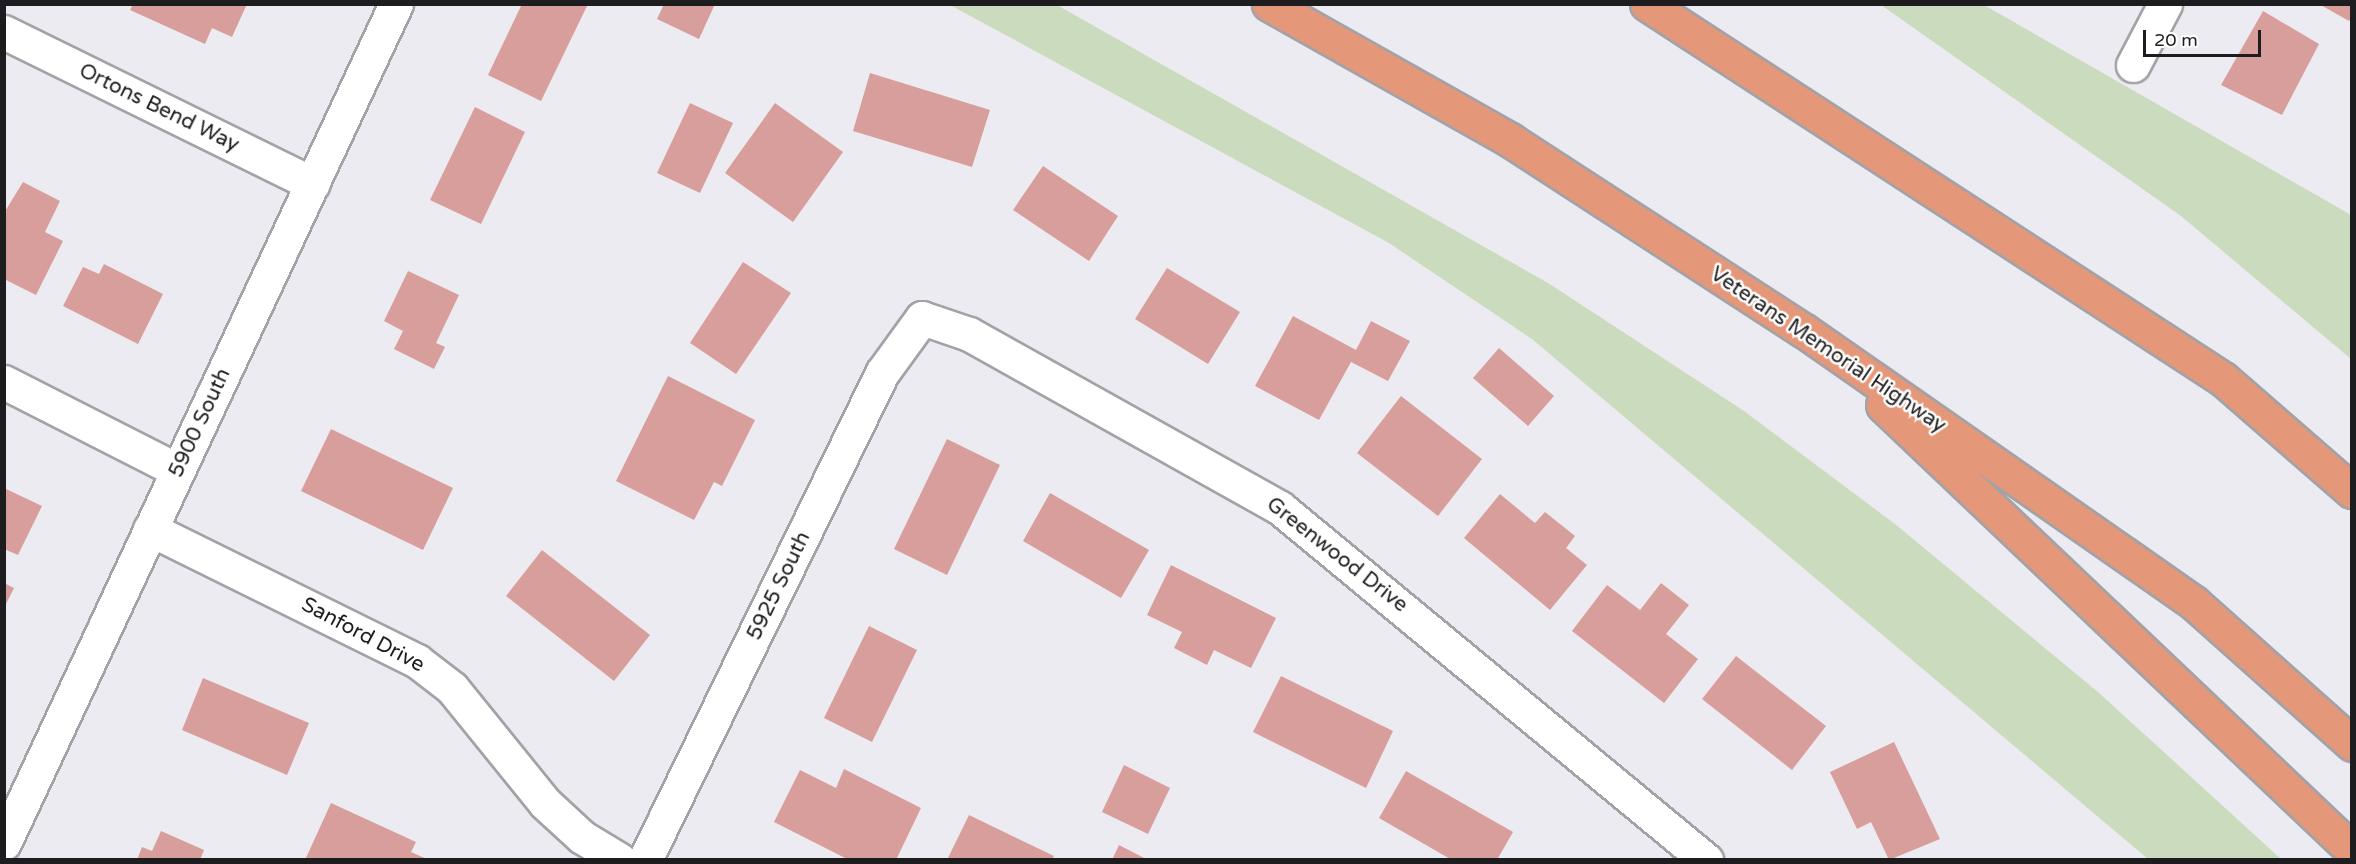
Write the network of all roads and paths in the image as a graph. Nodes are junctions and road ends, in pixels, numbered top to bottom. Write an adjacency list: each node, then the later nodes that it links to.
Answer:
1 (396, 4): 7 (street, 5900 South)
2 (1269, 4): 9 (highway, Veterans Memorial Highway)
3 (1647, 4): 10 (highway)
4 (2165, 4): 6 (street)
5 (4, 32): 7 (street, Ortons Bend Way)
6 (2133, 65)
7 (313, 184): 13 (street, 5900 South)
8 (922, 318): 20 (street, 5925 South); 21 (street, Greenwood Drive)
9 (1803, 330): 16 (highway, Veterans Memorial Highway); 18 (highway)
10 (2223, 379): 12 (highway); 14 (highway)
11 (4, 382): 13 (street)
12 (2352, 461)
13 (177, 470): 15 (street, 5900 South)
14 (2352, 491)
15 (150, 529): 17 (street, 5900 South); 19 (street, Sanford Drive)
16 (2352, 744)
17 (4, 843)
18 (2352, 850)
19 (620, 860)
20 (645, 860)
21 (1706, 860)

